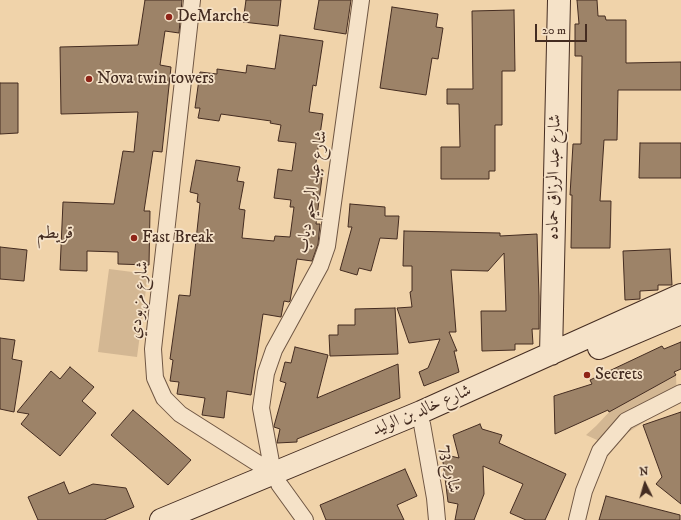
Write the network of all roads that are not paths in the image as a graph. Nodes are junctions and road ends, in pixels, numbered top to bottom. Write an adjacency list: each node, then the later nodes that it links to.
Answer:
1 (192, 0): 9 (street, شارع مزبودي)
2 (361, 0): 9 (street, شارع عبد الرحيم دياب)
3 (559, 0): 6 (main road, شارع عبد الرزاق حماده)
4 (681, 295): 6 (main road, شارع خالد بن الوليد)
5 (681, 313): 8 (main road, شارع خالد بن الوليد)
6 (551, 354): 9 (main road, شارع خالد بن الوليد)
7 (681, 393): 14 (street)
8 (422, 424): 9 (main road, شارع خالد بن الوليد); 13 (street, شارع 73)
9 (276, 479): 10 (main road, شارع خالد بن الوليد); 11 (main road, شارع خالد بن الوليد); 12 (street)
10 (161, 520)
11 (196, 520)
12 (305, 520)
13 (437, 520)
14 (578, 520)

